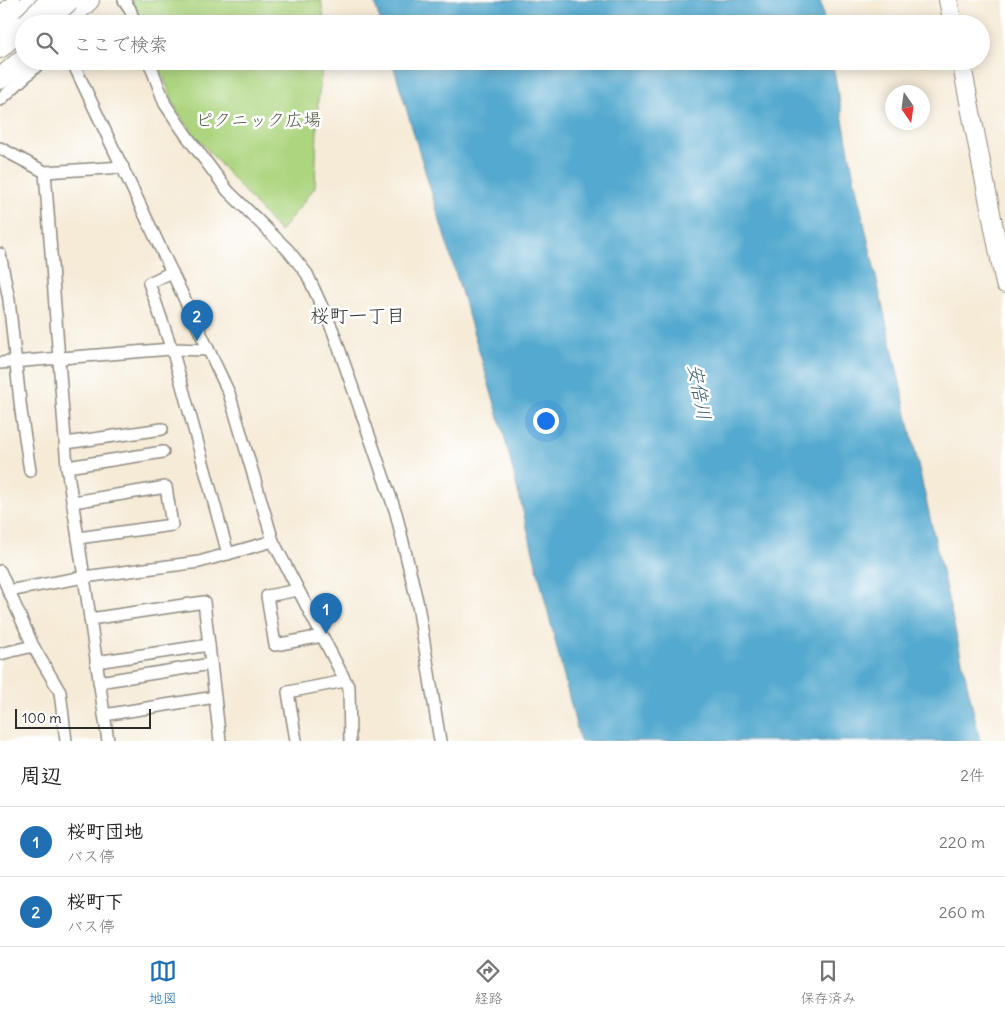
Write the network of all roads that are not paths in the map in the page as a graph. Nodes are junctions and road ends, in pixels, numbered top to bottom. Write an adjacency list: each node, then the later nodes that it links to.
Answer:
1 (14, 0): 9 (street)
2 (33, 0): 10 (highway)
3 (43, 0): 12 (street)
4 (51, 0): 11 (highway, bridge)
5 (70, 0): 13 (highway, bridge)
6 (89, 0): 14 (highway)
7 (124, 0): 15 (street)
8 (948, 0): 16 (main road)
9 (0, 12)
10 (16, 15)
11 (35, 15)
12 (50, 15)
13 (54, 15)
14 (73, 15)
15 (132, 15)
16 (951, 15)
17 (15, 16): 18 (highway)
18 (0, 30)
19 (15, 34): 20 (highway)
20 (0, 48)
21 (15, 50): 22 (highway)
22 (0, 63)
23 (15, 66): 28 (highway)
24 (32, 70): 29 (street)
25 (76, 70): 31 (street)
26 (152, 70): 70 (street)
27 (963, 70): 35 (main road)
28 (0, 79)
29 (0, 100)
30 (0, 148): 32 (street)
31 (123, 167): 32 (street); 34 (street)
32 (45, 172): 38 (street)
33 (0, 254): 39 (street)
34 (172, 272): 36 (street); 37 (street)
35 (1005, 284)
36 (171, 349): 37 (street); 38 (street); 49 (street)
37 (208, 350): 48 (street)
38 (60, 358): 39 (street); 42 (street)
39 (16, 362): 40 (street); 45 (street)
40 (0, 363)
41 (162, 429): 42 (street)
42 (66, 443): 44 (street)
43 (163, 452): 44 (street)
44 (67, 467): 46 (street)
45 (30, 471)
46 (73, 502): 47 (street); 47 (street)
47 (78, 538): 51 (street)
48 (272, 541): 49 (street); 52 (street)
49 (228, 554): 51 (street)
50 (0, 571): 53 (street)
51 (84, 577): 53 (street); 54 (street)
52 (298, 590): 55 (street); 55 (street)
53 (8, 591): 57 (street)
54 (90, 619): 56 (street); 59 (street)
55 (322, 636): 61 (street)
56 (209, 645): 59 (street); 60 (street)
57 (33, 646): 58 (street); 65 (street)
58 (0, 654)
59 (96, 662): 62 (street)
60 (211, 664): 62 (street); 63 (street)
61 (345, 681): 68 (street); 69 (street)
62 (99, 682): 64 (street)
63 (214, 697): 64 (street); 67 (street)
64 (104, 715): 66 (street)
65 (66, 741)
66 (108, 741)
67 (220, 741)
68 (296, 741)
69 (350, 741)
70 (440, 741)

